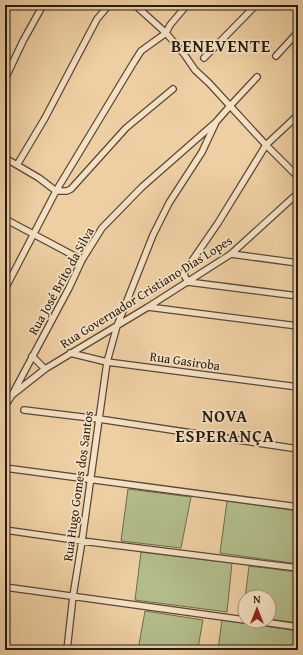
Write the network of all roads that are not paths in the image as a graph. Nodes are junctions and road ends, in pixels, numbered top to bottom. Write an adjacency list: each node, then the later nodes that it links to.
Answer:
1 (43, 5): 11 (street)
2 (109, 5): 18 (street)
3 (135, 5): 7 (street)
4 (187, 5): 7 (street)
5 (256, 5): 9 (street)
6 (298, 32): 8 (street)
7 (166, 33): 13 (street); 20 (street)
8 (276, 56)
9 (204, 58)
10 (257, 77): 13 (street, Rua José Brito da Silva)
11 (5, 78)
12 (173, 89): 20 (street)
13 (230, 106): 15 (street, Rua José Brito da Silva); 16 (street)
14 (298, 115): 16 (street)
15 (216, 122): 25 (street, Rua José Brito da Silva); 31 (street, Rua Hugo Gomes dos Santos)
16 (266, 145): 19 (street); 27 (street)
17 (5, 158): 18 (street)
18 (17, 165): 20 (street)
19 (298, 177)
20 (56, 191): 23 (street)
21 (298, 193): 24 (street, Rua Governador Cristiano Dias Lopes)
22 (5, 220): 23 (street)
23 (34, 235): 25 (street); 28 (street)
24 (231, 254): 26 (street); 27 (street, Rua Governador Cristiano Dias Lopes)
25 (82, 260): 34 (street, Rua José Brito da Silva)
26 (298, 263)
27 (188, 282): 29 (street); 30 (street, Rua Governador Cristiano Dias Lopes)
28 (5, 289)
29 (298, 296)
30 (148, 307): 31 (street, Rua Governador Cristiano Dias Lopes); 32 (street)
31 (117, 326): 33 (street, Rua Governador Cristiano Dias Lopes); 35 (street, Rua Hugo Gomes dos Santos)
32 (298, 326)
33 (70, 353): 35 (street, Rua Gasiroba); 36 (street, Rua Governador Cristiano Dias Lopes)
34 (32, 356): 36 (street); 38 (street, Rua José Brito da Silva)
35 (107, 362): 37 (street, Rua Gasiroba); 41 (street, Rua Hugo Gomes dos Santos)
36 (45, 369): 38 (street, Rua Governador Cristiano Dias Lopes)
37 (298, 387)
38 (12, 394): 39 (street, Rua Governador Cristiano Dias Lopes)
39 (5, 406)
40 (24, 410): 41 (street)
41 (99, 420): 42 (street); 44 (street, Rua Hugo Gomes dos Santos)
42 (298, 449)
43 (5, 468): 44 (street)
44 (91, 479): 45 (street); 47 (street, Rua Hugo Gomes dos Santos)
45 (298, 507)
46 (5, 530): 47 (street)
47 (82, 541): 48 (street); 50 (street, Rua Hugo Gomes dos Santos)
48 (298, 568)
49 (5, 587): 50 (street)
50 (73, 596): 51 (street); 54 (street, Rua Hugo Gomes dos Santos)
51 (237, 619)
52 (277, 624): 53 (street)
53 (298, 627)
54 (67, 650)

